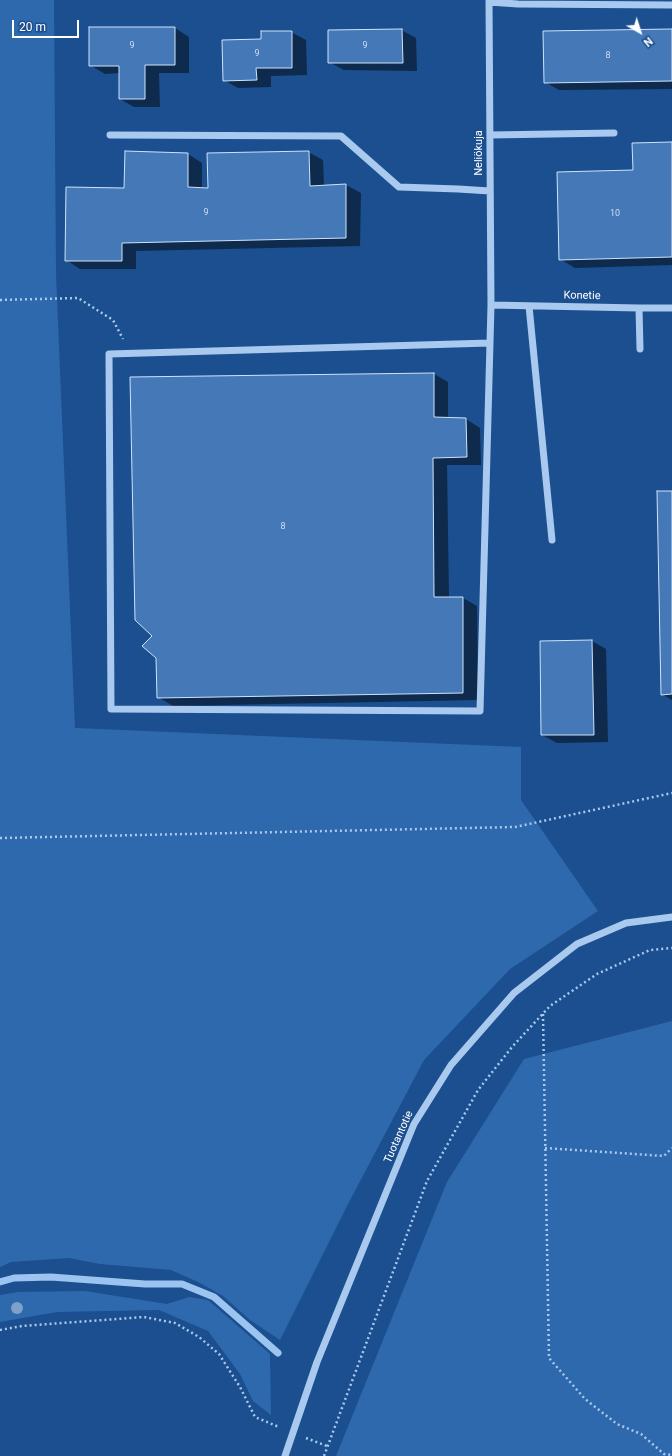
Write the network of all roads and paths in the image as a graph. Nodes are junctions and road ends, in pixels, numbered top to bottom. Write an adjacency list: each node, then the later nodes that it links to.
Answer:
1 (489, 1): 2 (street); 5 (street, Neliökuja)
2 (672, 5)
3 (614, 133): 5 (street)
4 (110, 135): 6 (street)
5 (490, 135): 6 (street, Neliökuja)
6 (490, 191): 8 (street, Neliökuja)
7 (0, 300): 14 (path)
8 (491, 305): 9 (street, Konetie); 12 (street, Neliökuja)
9 (529, 306): 10 (street, Konetie); 15 (street)
10 (639, 308): 11 (street, Konetie); 13 (street)
11 (672, 308)
12 (490, 343): 14 (street); 14 (street, Neliökuja)
13 (640, 349)
14 (131, 354)
15 (552, 540)
16 (672, 793): 17 (path)
17 (0, 838)
18 (672, 917): 24 (street, Tuotantotie)
19 (672, 948): 20 (path)
20 (543, 1013): 21 (path); 25 (path)
21 (545, 1148): 22 (path); 26 (path)
22 (672, 1148)
23 (0, 1330): 24 (path)
24 (293, 1432): 25 (path); 27 (street, Tuotantotie)
25 (327, 1446): 28 (path)
26 (672, 1455)
27 (285, 1456)
28 (324, 1456)

